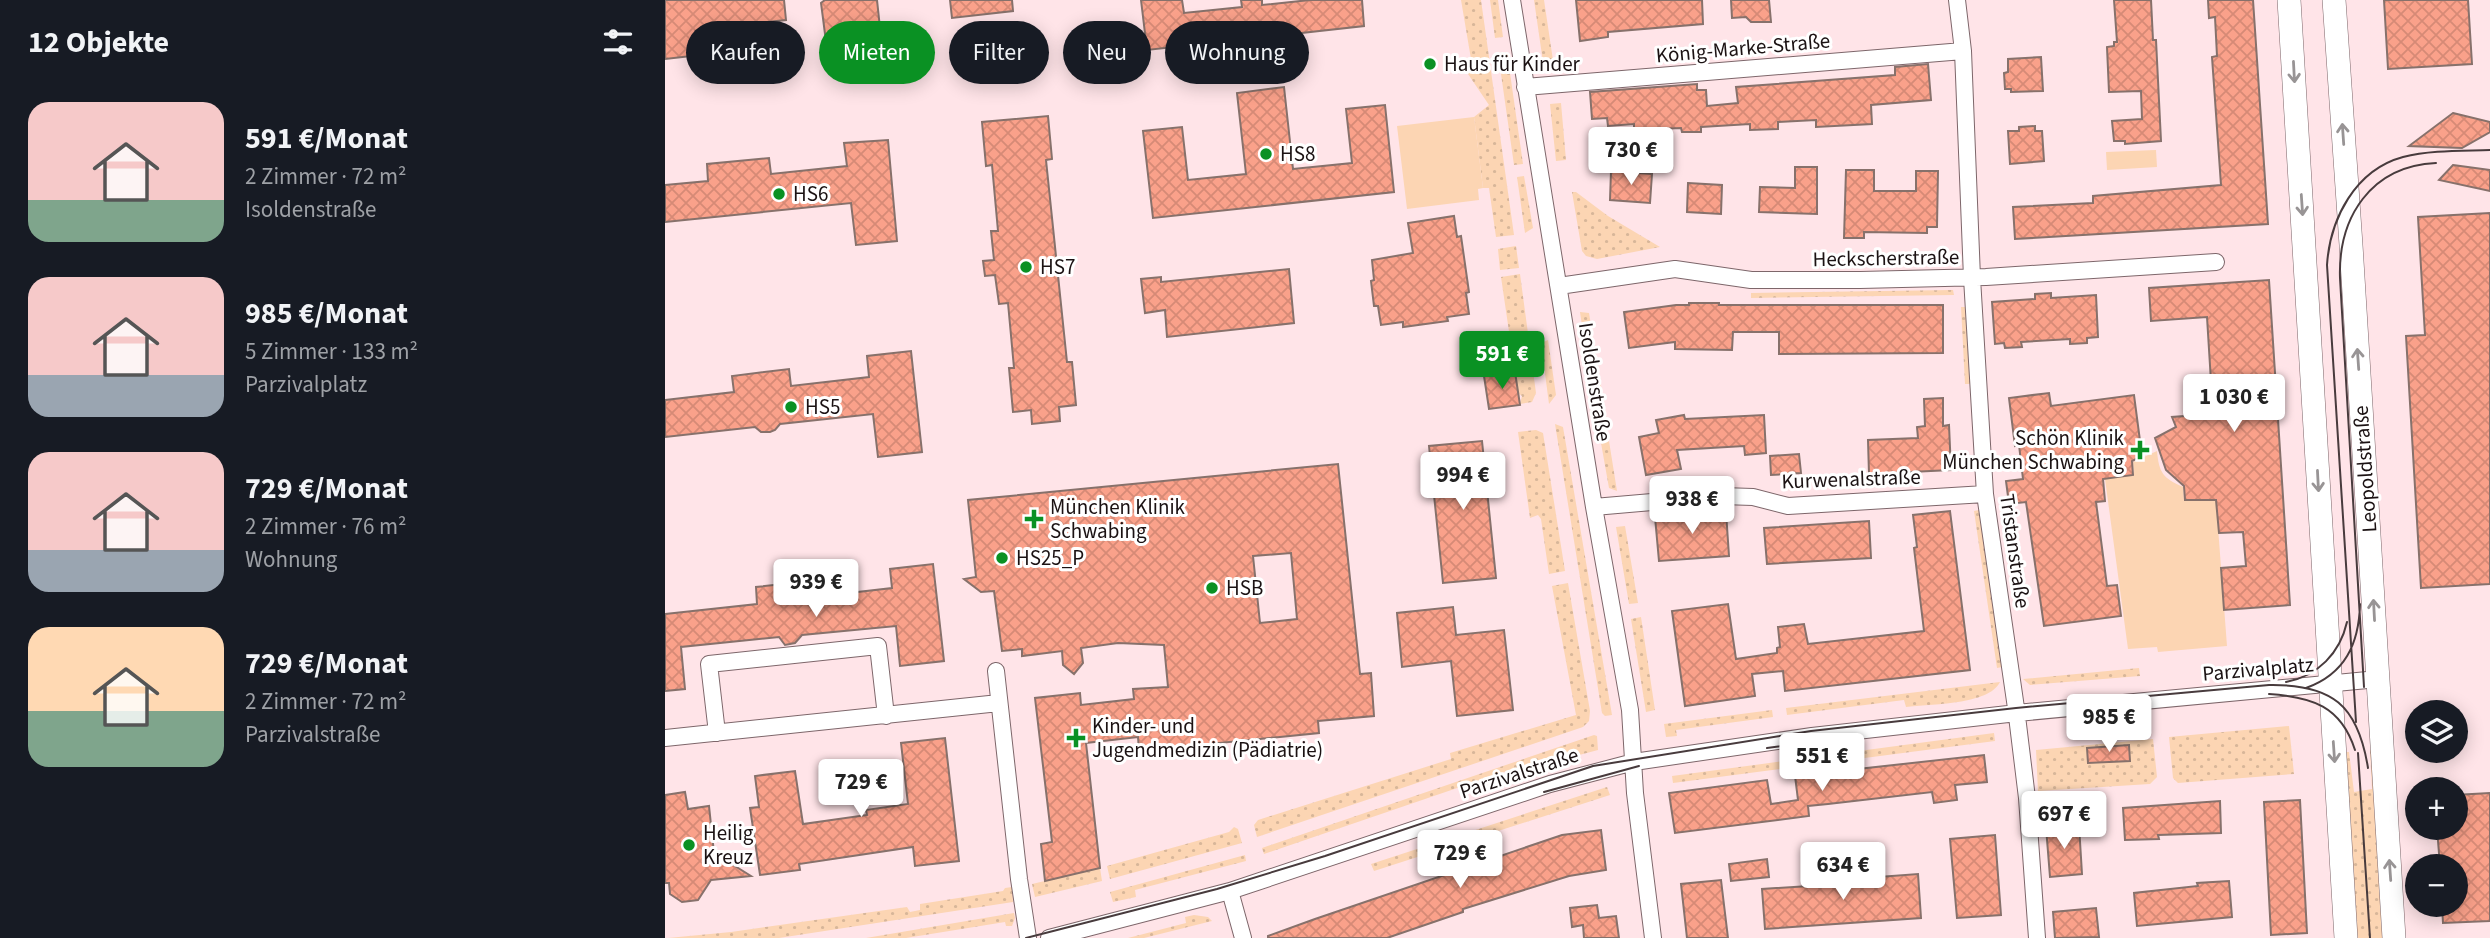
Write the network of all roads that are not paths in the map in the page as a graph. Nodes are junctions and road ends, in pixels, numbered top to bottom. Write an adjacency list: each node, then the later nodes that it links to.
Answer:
1 (1512, 0): 6 (street, Isoldenstraße)
2 (1957, 0): 5 (street, Tristanstraße)
3 (2290, 0): 14 (main road, one-way to 14)
4 (2334, 0): 13 (main road, Leopoldstraße, one-way to 4)
5 (1963, 51): 6 (street, König-Marke-Straße); 8 (street, Tristanstraße)
6 (1525, 87): 9 (street, Isoldenstraße)
7 (2216, 262): 8 (street, Heckscherstraße)
8 (1972, 278): 9 (street, Heckscherstraße); 10 (street, Tristanstraße)
9 (1559, 286): 11 (street, Isoldenstraße)
10 (1985, 494): 11 (street, Kurwenalstraße); 16 (street, Tristanstraße)
11 (1594, 507): 20 (street, Isoldenstraße)
12 (996, 671): 15 (street)
13 (2378, 679): 14 (street, Parzivalplatz); 28 (main road, Leopoldstraße, one-way to 13)
14 (2330, 684): 16 (street, Parzivalplatz); 27 (main road, one-way to 27)
15 (999, 703): 17 (street); 22 (street)
16 (2017, 713): 20 (street, Parzivalstraße); 26 (street, Tristanstraße)
17 (886, 716): 18 (street); 18 (street)
18 (717, 733): 19 (street)
19 (665, 738)
20 (1634, 762): 21 (street, Parzivalstraße); 25 (street, Isoldenstraße)
21 (1230, 891): 23 (street, Parzivalstraße); 24 (street)
22 (1028, 938)
23 (1049, 938)
24 (1243, 938)
25 (1653, 938)
26 (2037, 938)
27 (2346, 938)
28 (2394, 938)

